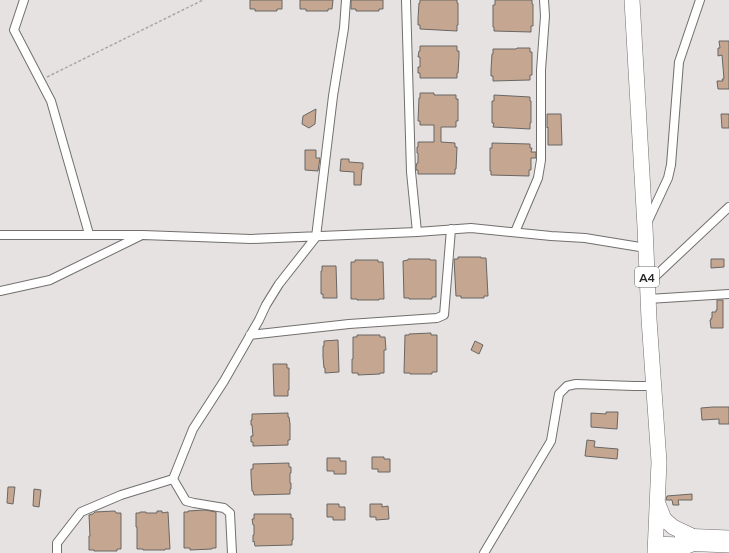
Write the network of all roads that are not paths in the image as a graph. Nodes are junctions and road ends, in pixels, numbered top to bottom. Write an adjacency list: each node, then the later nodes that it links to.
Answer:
1 (24, 0): 12 (street)
2 (346, 0): 15 (street)
3 (406, 0): 10 (street)
4 (544, 0): 11 (street)
5 (632, 0): 8 (highway, A4)
6 (700, 0): 8 (street)
7 (729, 206): 18 (street)
8 (645, 227): 16 (highway, A4)
9 (452, 229): 10 (street); 11 (street); 20 (street)
10 (417, 232): 15 (street)
11 (515, 232): 16 (street)
12 (90, 234): 13 (street); 14 (street)
13 (0, 235)
14 (143, 235): 15 (street); 17 (street)
15 (316, 237): 20 (street)
16 (646, 248): 18 (highway, A4)
17 (0, 291)
18 (648, 292): 19 (street); 21 (highway, A4)
19 (729, 294)
20 (250, 336): 22 (street)
21 (654, 386): 23 (highway, A4); 30 (street)
22 (173, 479): 28 (street); 29 (street)
23 (658, 503): 25 (highway); 26 (highway, A4)
24 (729, 537): 25 (main road)
25 (691, 540): 26 (main road); 27 (main road); 31 (highway)
26 (655, 544)
27 (729, 546)
28 (57, 553)
29 (232, 553)
30 (484, 553)
31 (669, 553)

